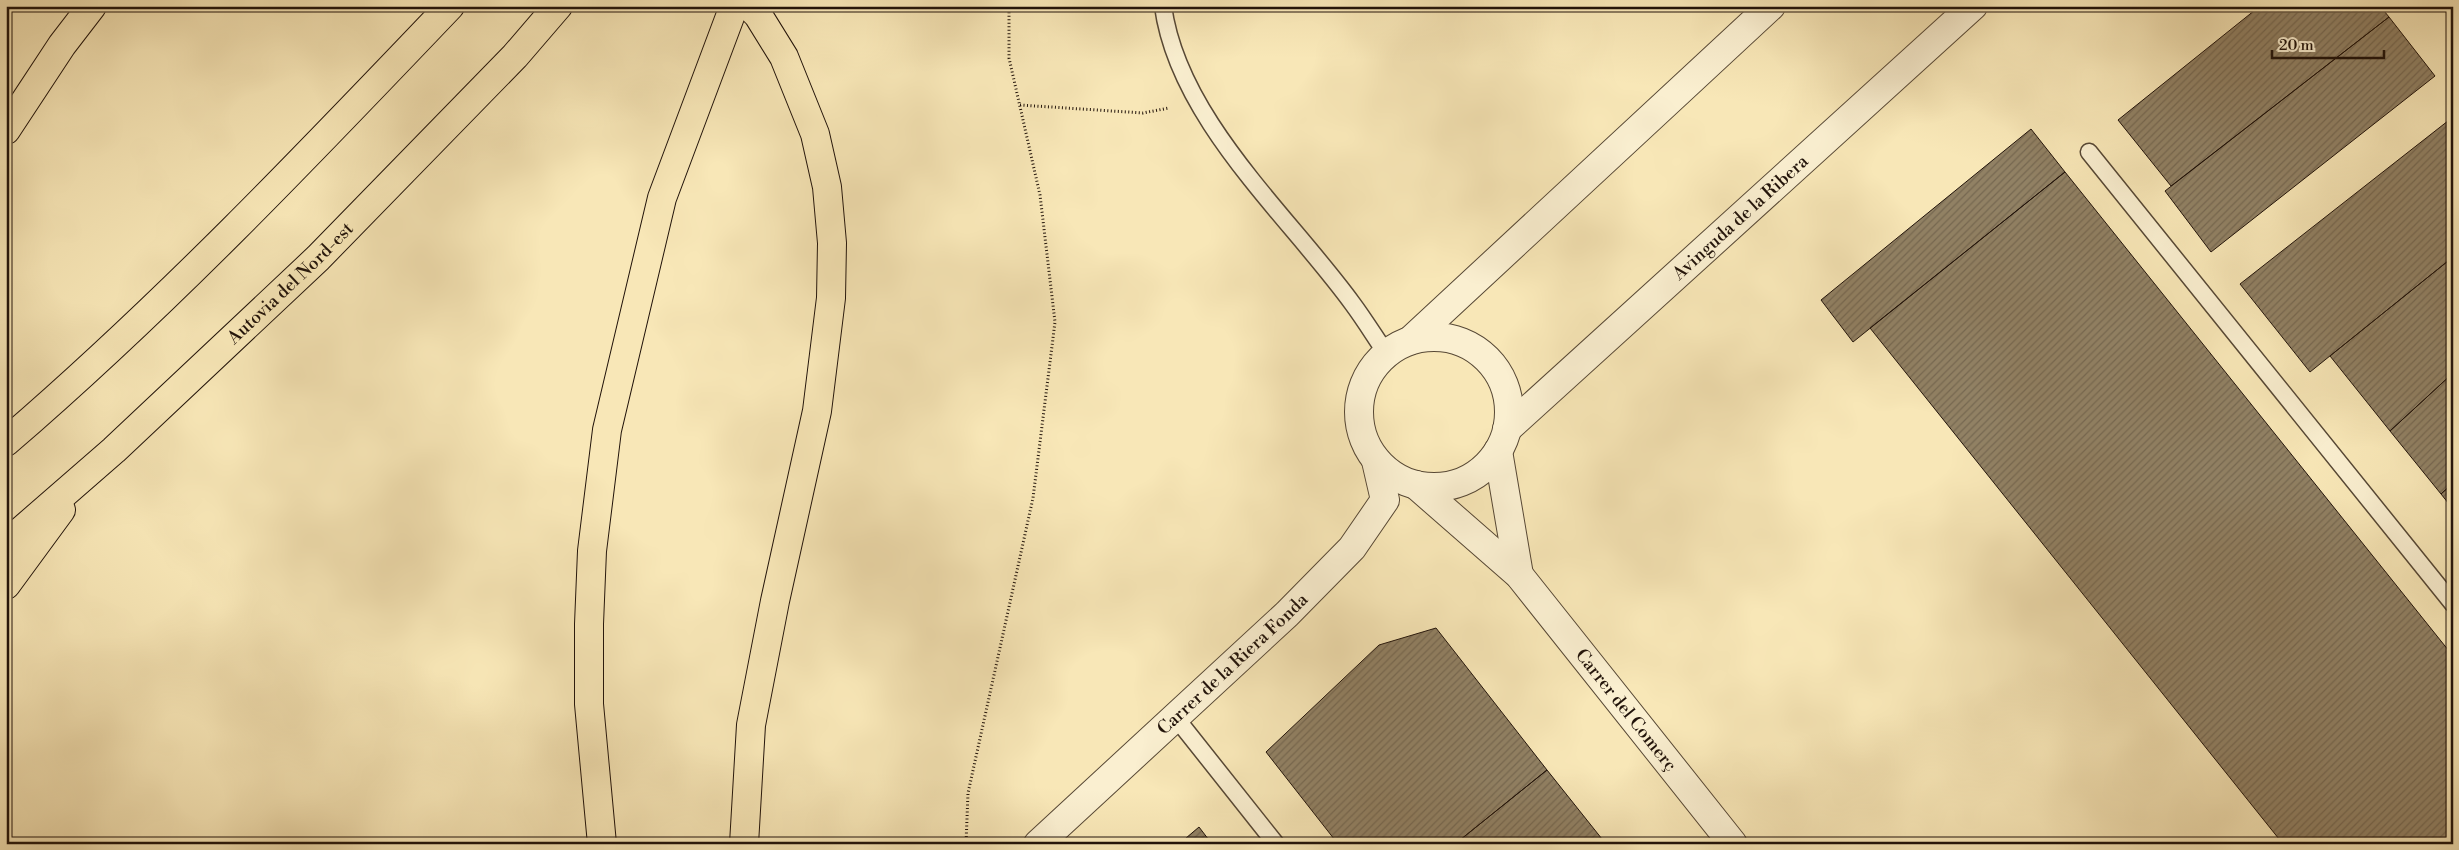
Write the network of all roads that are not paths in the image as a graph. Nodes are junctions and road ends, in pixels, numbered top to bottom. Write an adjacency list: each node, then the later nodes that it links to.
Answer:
1 (92, 6): 9 (highway)
2 (450, 6): 14 (highway)
3 (558, 6): 16 (highway, Autovia del Nord-est)
4 (734, 6): 23 (highway)
5 (749, 6): 24 (highway)
6 (1163, 6): 12 (lane)
7 (1771, 6): 11 (street)
8 (1973, 6): 13 (street, Avinguda de la Ribera)
9 (6, 130)
10 (2089, 152): 21 (lane)
11 (1411, 340): 12 (street); 13 (street)
12 (1386, 353): 15 (street)
13 (1503, 440): 17 (street); 19 (street, Carrer del Comerç)
14 (6, 442)
15 (1376, 461): 17 (street); 22 (street, Carrer de la Riera Fonda)
16 (88, 473): 18 (highway, Autovia del Nord-est); 20 (highway)
17 (1416, 485): 19 (street, Carrer del Comerç)
18 (6, 544)
19 (1519, 575): 27 (street, Carrer del Comerç)
20 (6, 585)
21 (2453, 604)
22 (1176, 718): 25 (street, Carrer de la Riera Fonda); 26 (lane)
23 (602, 844)
24 (744, 844)
25 (1038, 844)
26 (1276, 844)
27 (1733, 844)

